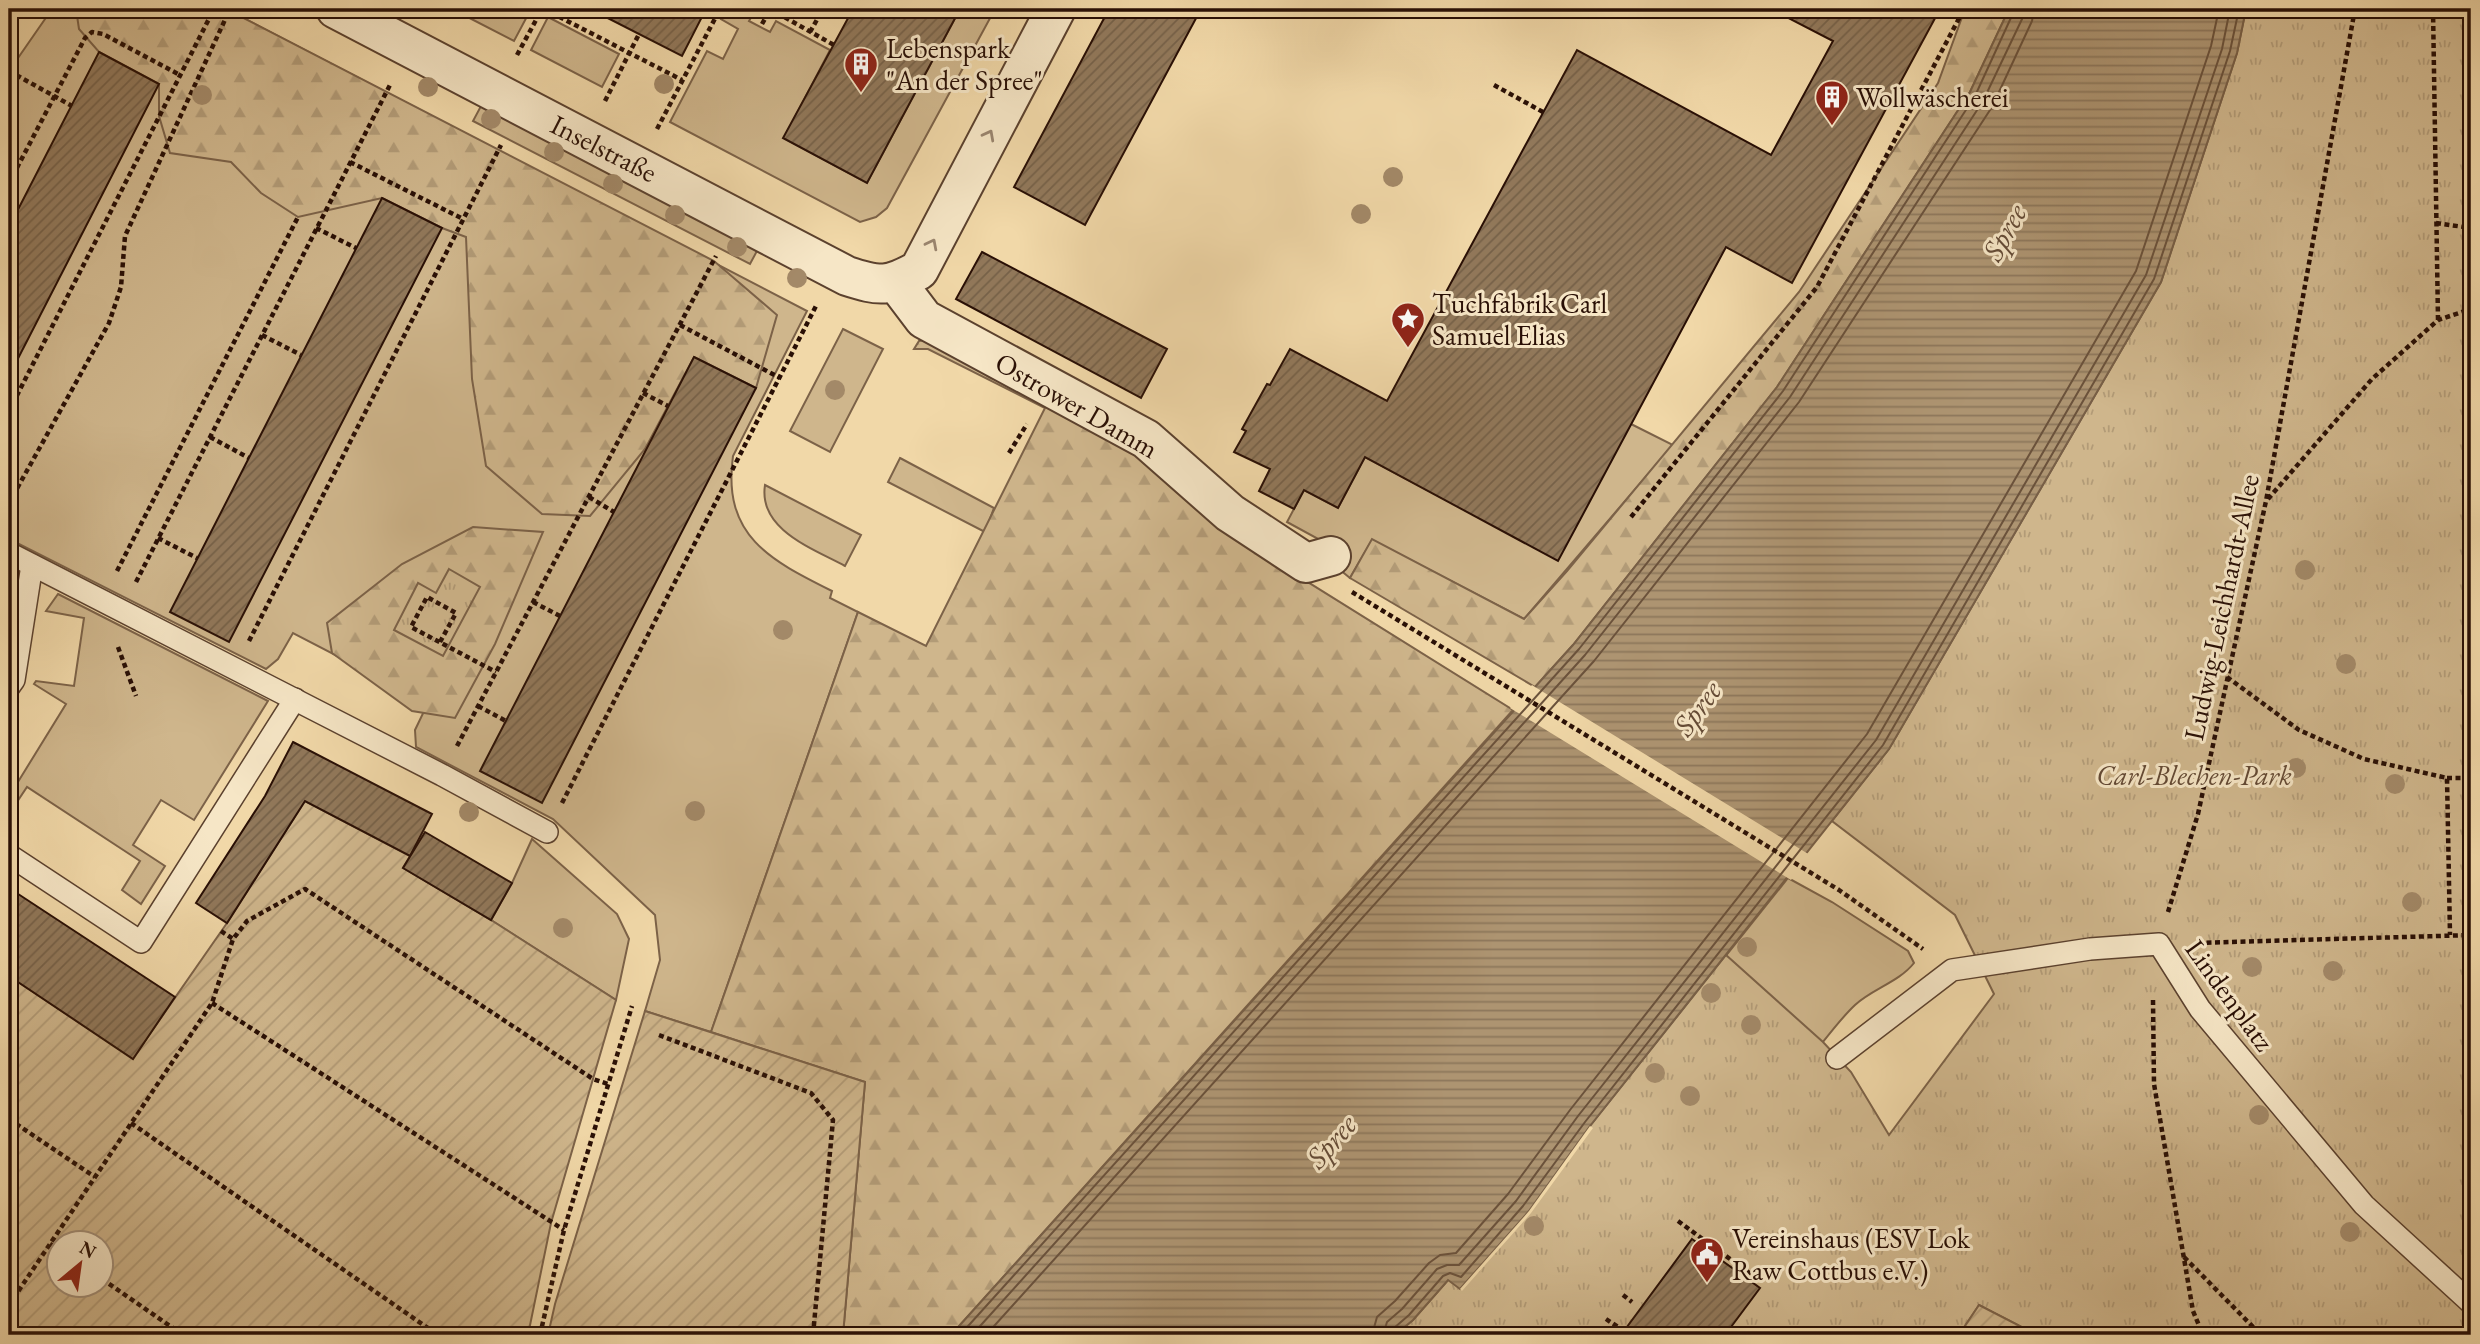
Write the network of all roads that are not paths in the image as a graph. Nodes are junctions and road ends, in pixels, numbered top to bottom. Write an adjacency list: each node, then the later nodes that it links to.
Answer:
1 (336, 9): 3 (street, Inselstraße)
2 (1055, 9): 3 (street, one-way to 2)
3 (885, 284): 5 (street, Ostrower Damm)
4 (9, 553): 6 (lane)
5 (1319, 560)
6 (32, 565): 7 (lane); 8 (lane)
7 (9, 687)
8 (295, 699): 9 (lane); 10 (lane)
9 (547, 832)
10 (9, 855)
11 (1838, 1058): 12 (lane, Lindenplatz)
12 (2471, 1303)

